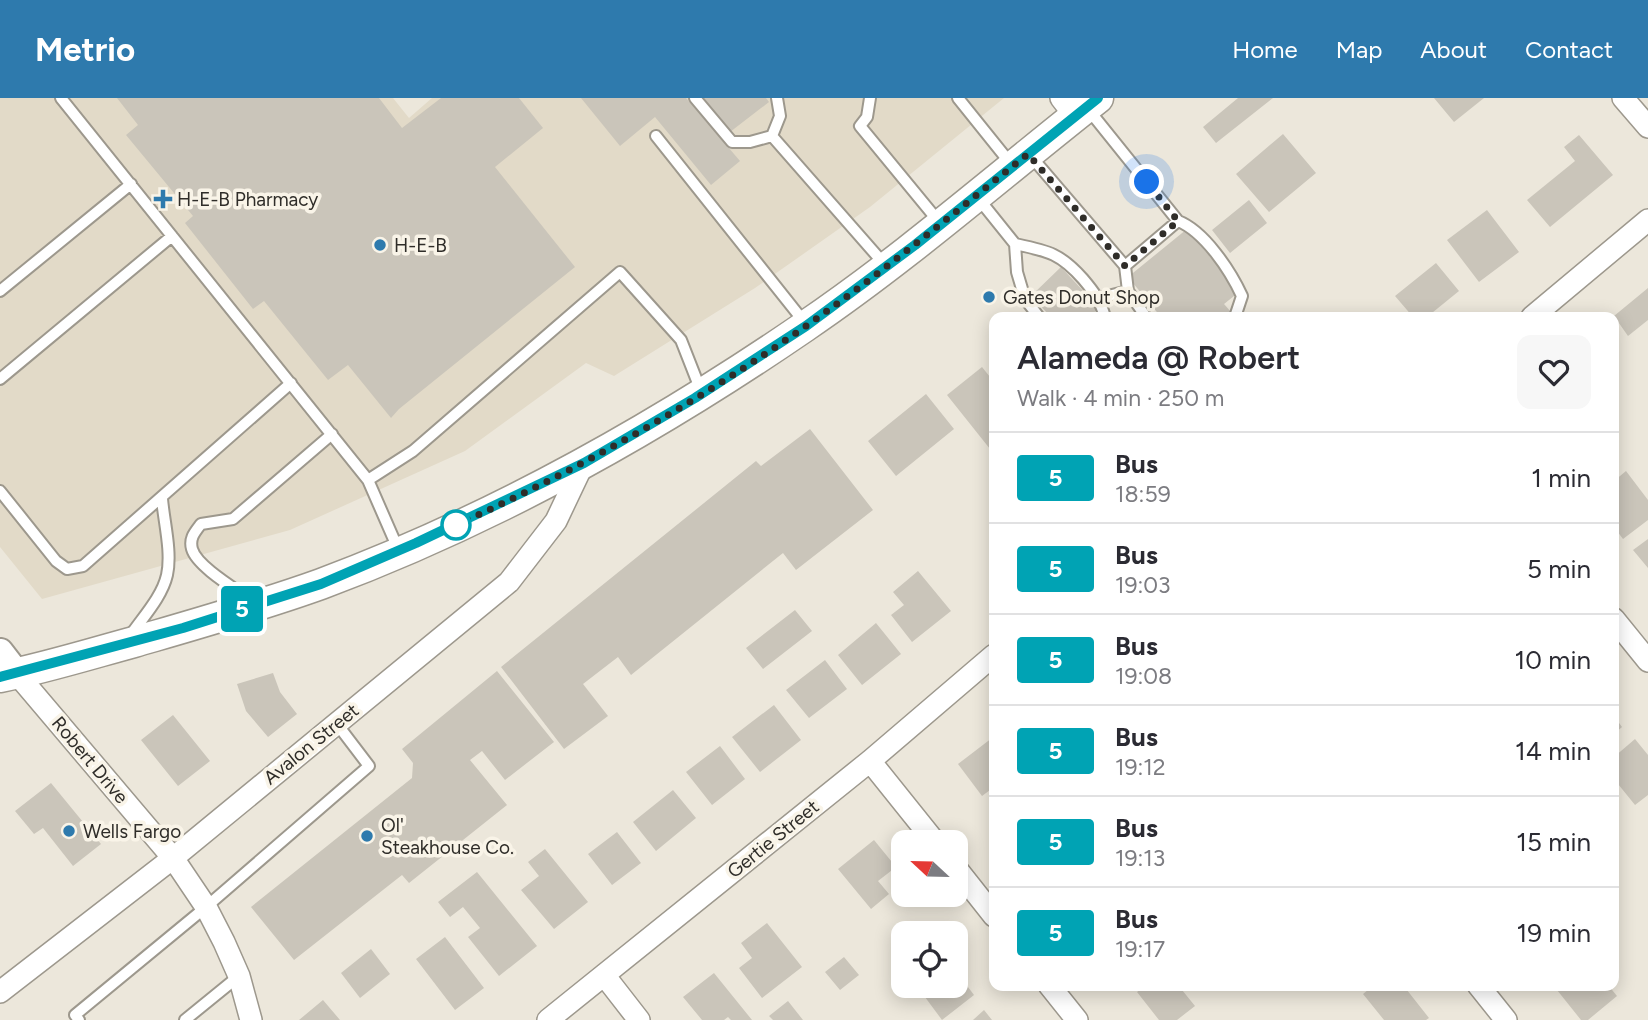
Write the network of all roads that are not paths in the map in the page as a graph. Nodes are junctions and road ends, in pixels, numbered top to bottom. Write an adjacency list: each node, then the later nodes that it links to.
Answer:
1 (61, 98): 12 (lane)
2 (695, 98): 10 (lane)
3 (777, 98): 10 (lane)
4 (870, 98): 16 (lane)
5 (958, 98): 11 (lane)
6 (1623, 98): 8 (street)
7 (1080, 105): 11 (main road); 15 (lane)
8 (1648, 127)
9 (656, 136): 29 (lane)
10 (772, 136): 19 (lane)
11 (1021, 160): 13 (main road); 20 (lane)
12 (131, 184): 17 (lane); 21 (lane)
13 (976, 196): 16 (main road); 18 (lane)
14 (1648, 220): 28 (street)
15 (1178, 221): 20 (lane); 27 (lane)
16 (941, 224): 19 (main road)
17 (173, 236): 30 (lane); 31 (lane)
18 (1015, 244): 23 (lane); 24 (lane)
19 (886, 266): 29 (main road)
20 (1125, 266): 22 (lane)
21 (0, 291)
22 (1128, 291): 23 (lane); 26 (lane)
23 (1100, 298): 25 (lane)
24 (1035, 312)
25 (1104, 312)
26 (1143, 312)
27 (1237, 312)
28 (1538, 312)
29 (806, 326): 32 (main road)
30 (0, 379)
31 (291, 383): 33 (lane); 37 (lane)
32 (702, 394): 34 (main road); 35 (lane)
33 (332, 435): 35 (lane); 39 (lane)
34 (584, 463): 38 (main road); 45 (street, Avalon Street)
35 (368, 480): 38 (lane)
36 (0, 491): 37 (lane)
37 (162, 499): 41 (lane)
38 (399, 551): 39 (main road)
39 (257, 604): 41 (main road)
40 (1619, 625): 43 (street)
41 (124, 645): 44 (main road)
42 (989, 658): 46 (street, Gertie Street)
43 (1648, 662)
44 (6, 668): 48 (street, Robert Drive)
45 (337, 723): 48 (street, Avalon Street); 50 (lane)
46 (870, 761): 47 (street); 52 (street, Gertie Street)
47 (925, 830)
48 (173, 858): 50 (street, Robert Drive); 56 (street, Avalon Street)
49 (968, 882): 51 (street)
50 (206, 907): 53 (street, Robert Drive); 57 (lane)
51 (989, 910)
52 (604, 975): 60 (street, Gertie Street); 61 (street)
53 (239, 976): 58 (lane); 59 (street, Robert Drive)
54 (1054, 991): 62 (street)
55 (1483, 991): 63 (street)
56 (0, 992)
57 (79, 1020)
58 (185, 1020)
59 (251, 1020)
60 (548, 1020)
61 (639, 1020)
62 (1077, 1020)
63 (1506, 1020)

